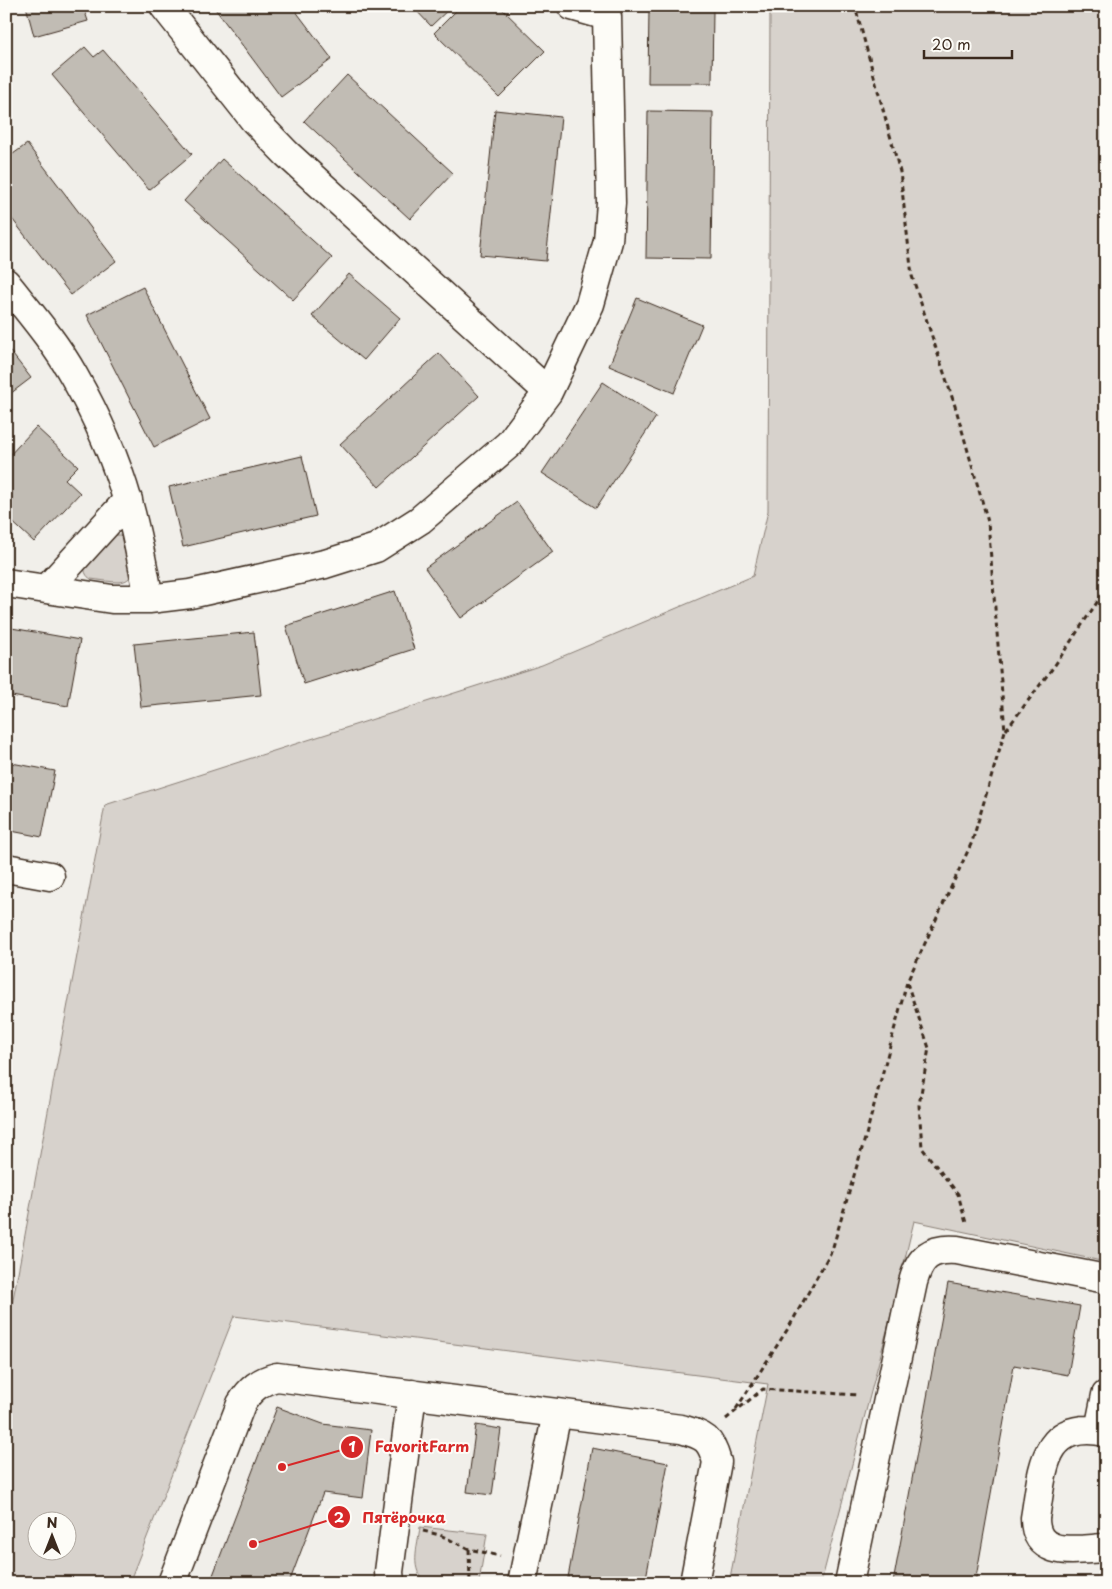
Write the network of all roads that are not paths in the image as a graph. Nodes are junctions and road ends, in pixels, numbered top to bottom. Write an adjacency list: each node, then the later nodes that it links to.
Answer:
1 (164, 6): 5 (lane)
2 (572, 6): 3 (lane)
3 (607, 11): 5 (lane)
4 (6, 283): 6 (lane)
5 (548, 392): 9 (lane)
6 (128, 500): 8 (lane); 9 (lane)
7 (6, 582): 8 (lane)
8 (47, 590): 9 (lane)
9 (149, 599)
10 (6, 868): 11 (lane)
11 (50, 876)
12 (1106, 1279): 22 (lane)
13 (412, 1394): 15 (lane); 19 (lane); 20 (lane)
14 (1106, 1395): 16 (lane)
15 (557, 1413): 18 (lane); 21 (lane)
16 (1102, 1431): 17 (lane)
17 (1106, 1548)
18 (525, 1572)
19 (172, 1583)
20 (390, 1583)
21 (694, 1583)
22 (849, 1583)

